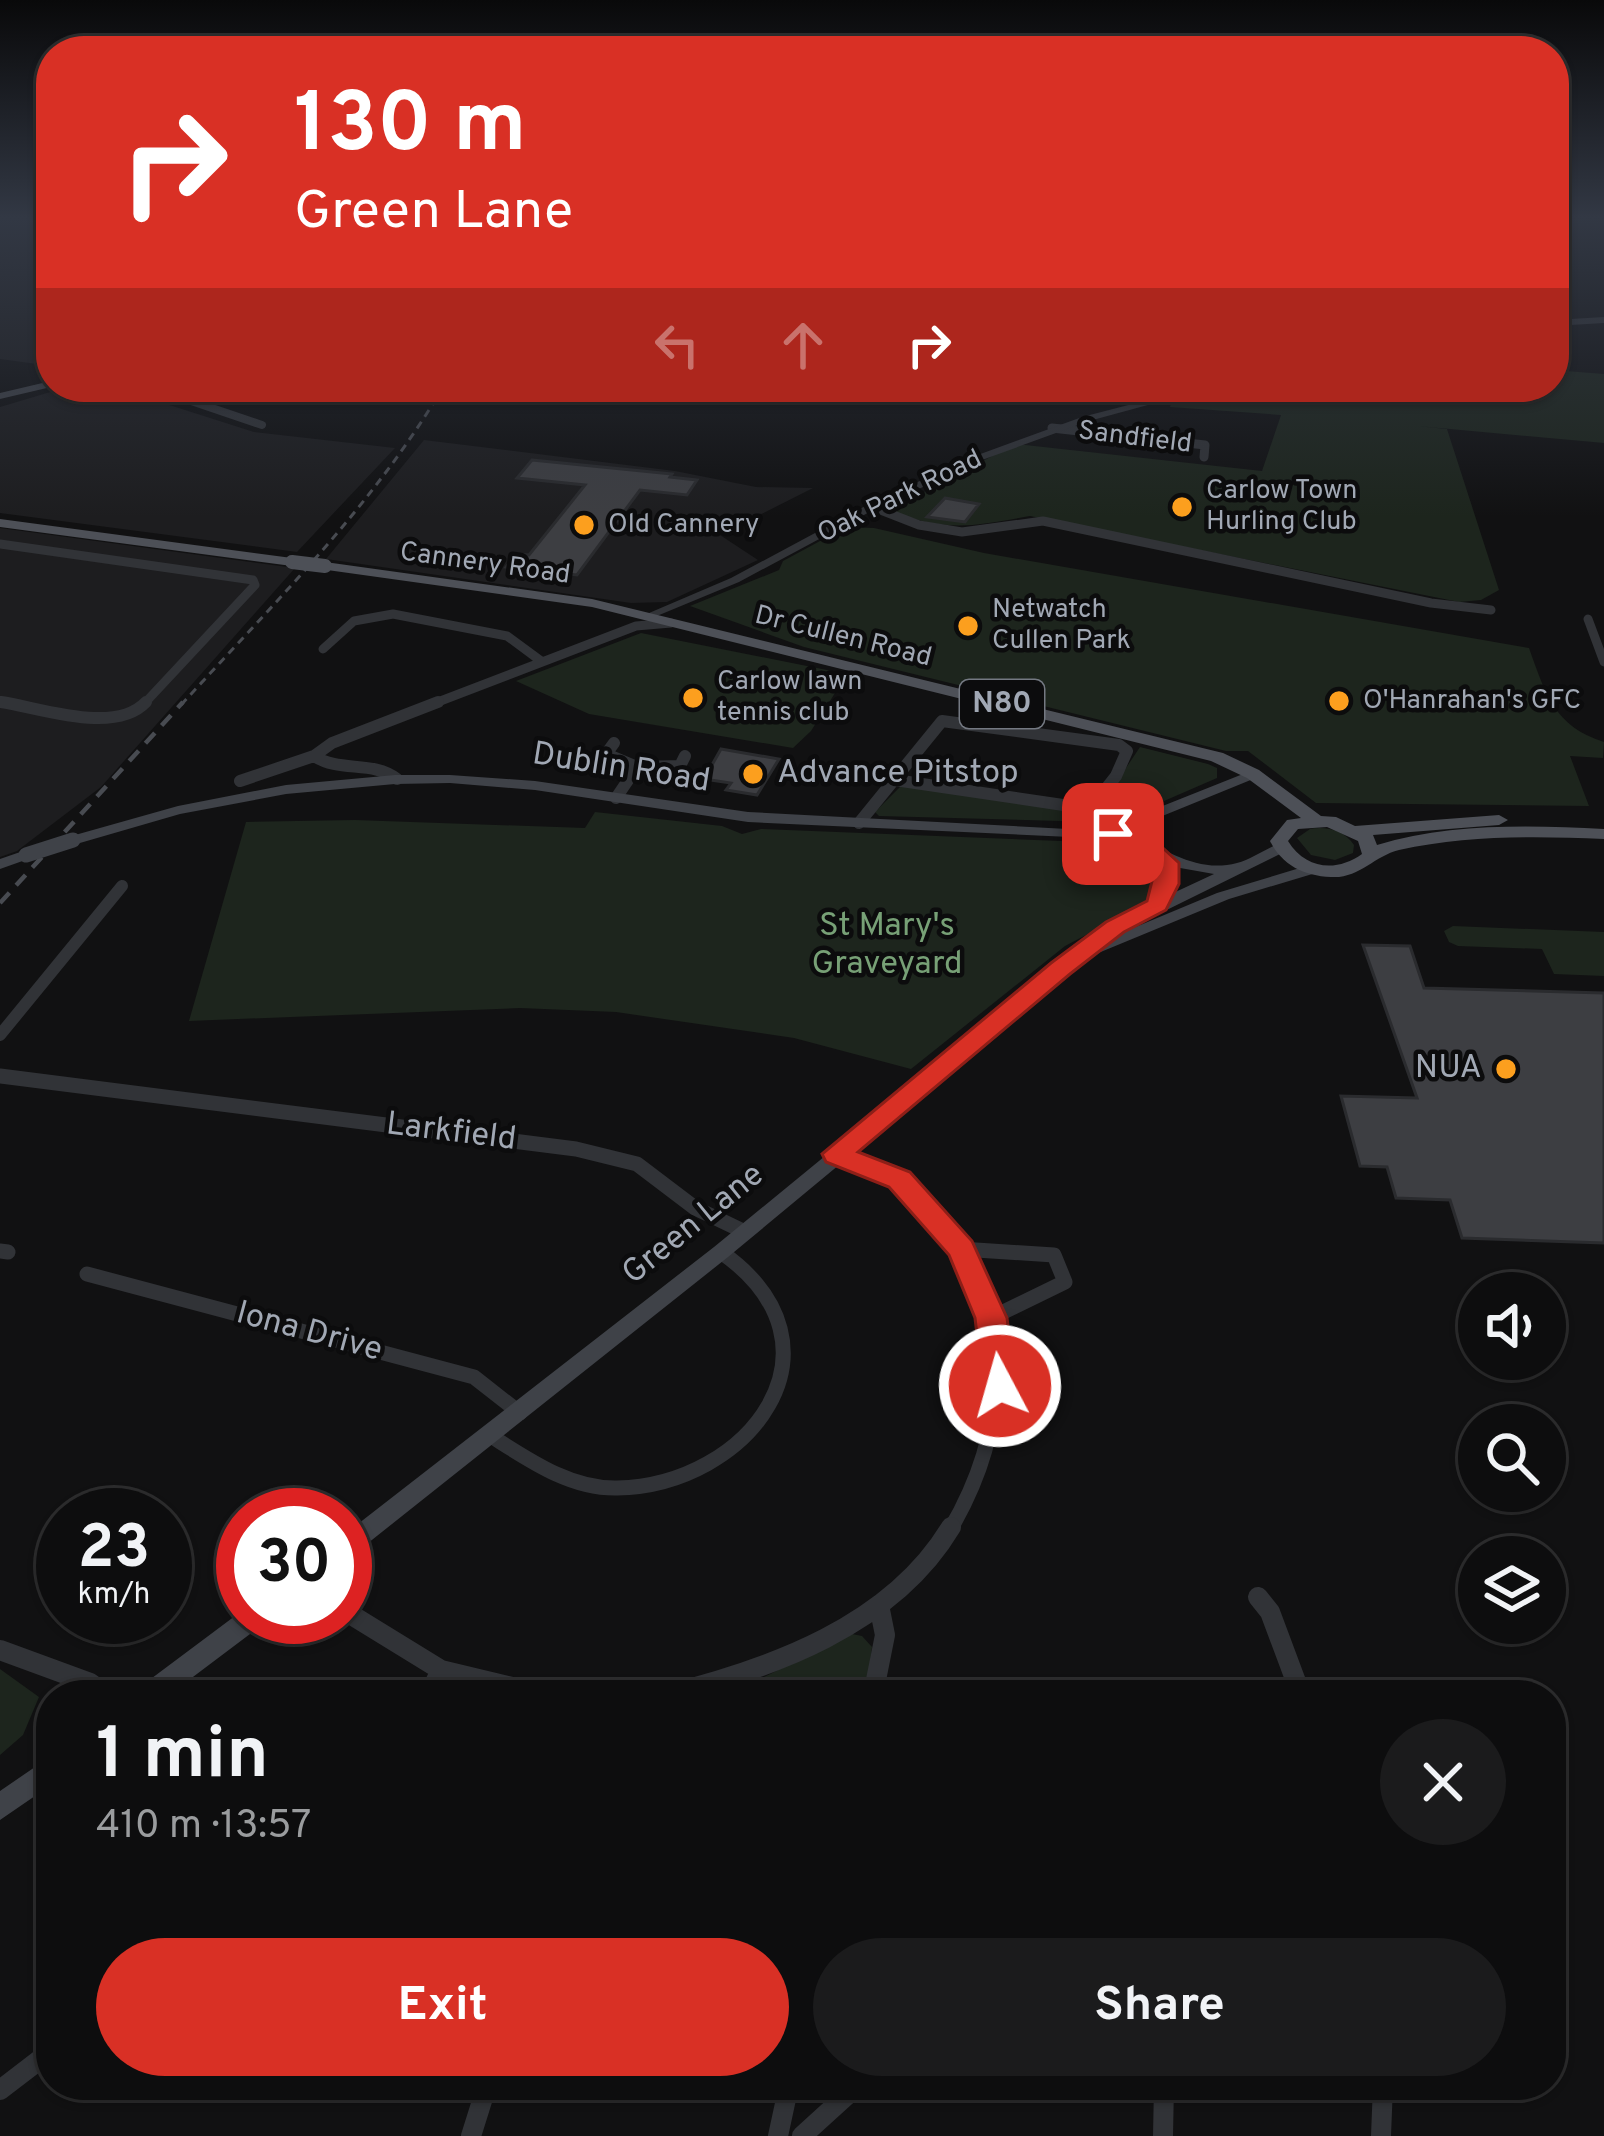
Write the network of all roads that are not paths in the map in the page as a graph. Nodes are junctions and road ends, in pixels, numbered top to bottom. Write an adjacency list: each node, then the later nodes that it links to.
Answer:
1 (1604, 320): 2 (street)
2 (1569, 321)
3 (36, 388): 4 (main road)
4 (0, 396)
5 (194, 402): 7 (street)
6 (1152, 402): 8 (street, Oak Park Road)
7 (262, 425)
8 (1052, 428): 9 (street, Sandfield); 10 (street, Oak Park Road)
9 (1204, 457)
10 (873, 507): 13 (street); 14 (street, Oak Park Road)
11 (0, 523): 14 (main road, Cannery Road / N80, bridge)
12 (0, 544): 20 (street)
13 (1491, 610)
14 (640, 618): 18 (street, Oak Park Road); 25 (main road, Dr Cullen Road / N80)
15 (1588, 620): 16 (street)
16 (1600, 642): 19 (street)
17 (323, 649): 18 (street)
18 (541, 661): 22 (street, Oak Park Road)
19 (1604, 662)
20 (0, 702)
21 (614, 743): 24 (street)
22 (314, 756): 26 (street); 28 (street, Oak Park Road)
23 (685, 756): 24 (street)
24 (637, 767): 30 (street)
25 (1252, 774): 29 (main road, Dr Cullen Road / N80); 36 (main road)
26 (397, 779): 30 (main road, Dublin Road); 40 (main road, Dublin Road, bridge)
27 (896, 780): 27 (street); 33 (street)
28 (240, 781)
29 (1273, 791): 31 (main road, N80); 37 (main road)
30 (616, 798): 33 (main road, Dublin Road)
31 (1315, 820): 34 (main road, N80); 37 (main road, N80)
32 (1604, 821): 34 (main road, N80)
33 (860, 823): 36 (main road, Dublin Road)
34 (1356, 830): 38 (main road)
35 (1604, 834): 38 (main road)
36 (1129, 836): 39 (main road, Dublin Road)
37 (1283, 838): 41 (main road); 42 (main road)
38 (1372, 855): 42 (main road)
39 (1166, 861): 41 (main road, Dublin Road); 43 (main road); 46 (main road)
40 (0, 864)
41 (1235, 868): 43 (main road)
42 (1313, 869): 45 (main road)
43 (1204, 883): 45 (main road); 46 (main road)
44 (122, 886): 48 (street)
45 (1223, 896): 47 (main road)
46 (1158, 905): 47 (main road)
47 (1086, 953): 50 (main road, Green Lane)
48 (0, 1035)
49 (0, 1076): 51 (street, Larkfield)
50 (836, 1154): 51 (main road, Green Lane); 52 (street)
51 (745, 1232): 53 (main road, Green Lane)
52 (962, 1249): 55 (street); 55 (street)
53 (721, 1252): 56 (main road, Green Lane); 57 (street)
54 (87, 1274): 56 (street, Iona Drive)
55 (991, 1318): 60 (street)
56 (520, 1413): 57 (main road, Green Lane)
57 (491, 1436): 58 (main road, Green Lane)
58 (372, 1527)
59 (1258, 1597): 71 (street)
60 (879, 1605): 69 (street); 70 (street)
61 (372, 1628): 64 (street)
62 (217, 1644): 66 (main road)
63 (0, 1650): 65 (street)
64 (441, 1670): 67 (street); 68 (street)
65 (82, 1680)
66 (169, 1680)
67 (436, 1680)
68 (483, 1680)
69 (732, 1680)
70 (876, 1680)
71 (1295, 1680)
72 (36, 1779): 73 (main road)
73 (0, 1807)
74 (36, 2062): 75 (street)
75 (0, 2090)
76 (482, 2100): 81 (street)
77 (786, 2100): 82 (street)
78 (842, 2100): 83 (street)
79 (1164, 2100): 84 (street)
80 (1382, 2100): 85 (street)
81 (471, 2136)
82 (778, 2136)
83 (802, 2136)
84 (1163, 2136)
85 (1381, 2136)

